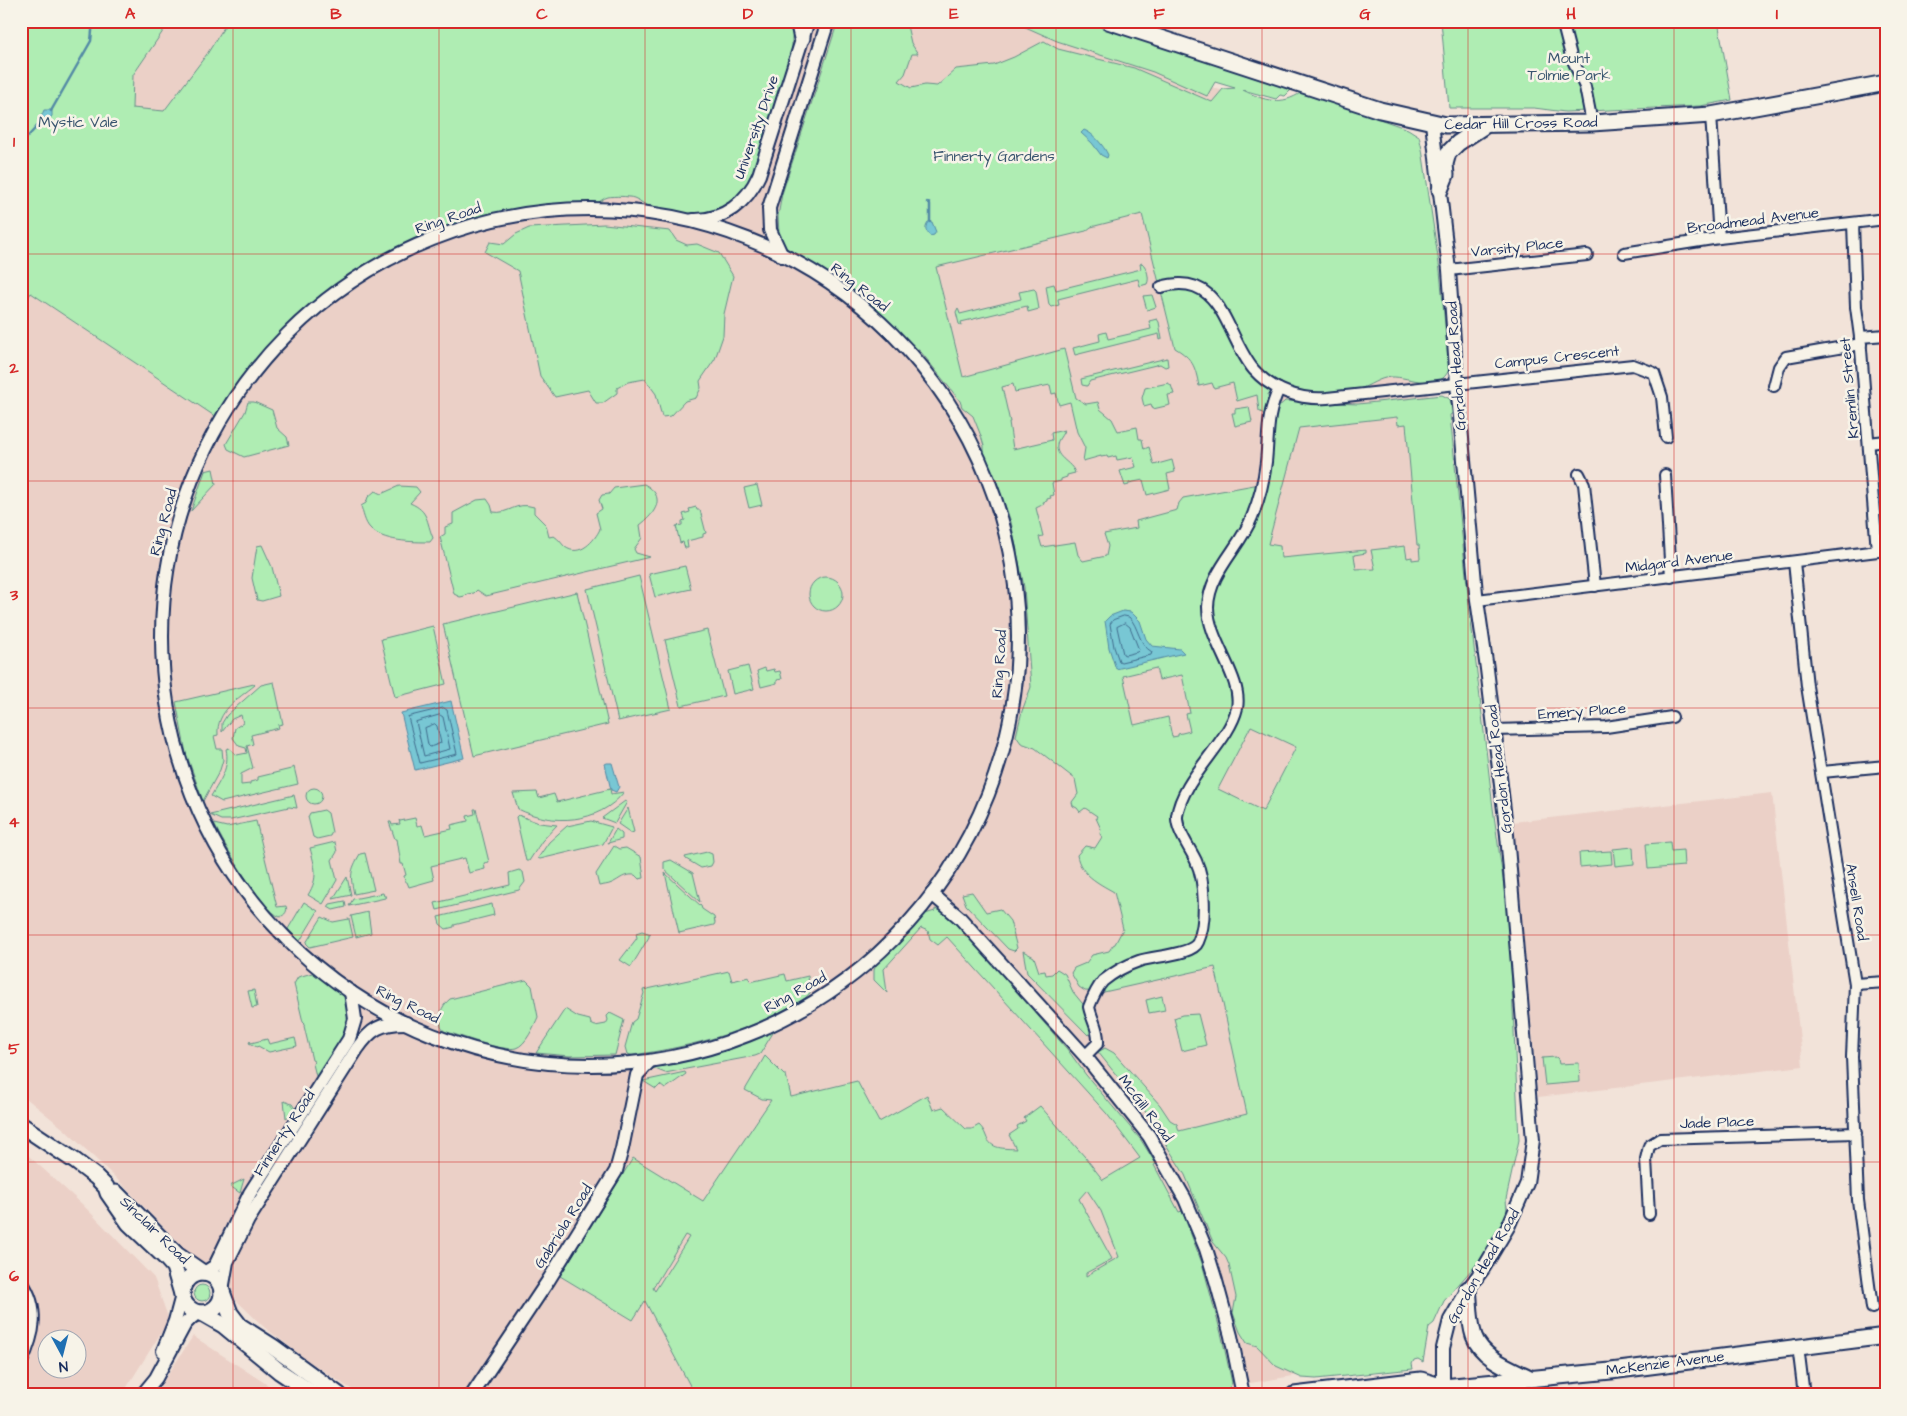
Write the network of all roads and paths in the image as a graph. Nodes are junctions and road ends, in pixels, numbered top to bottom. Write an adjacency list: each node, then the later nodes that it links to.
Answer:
1 (798, 21): 6 (main road)
2 (808, 21): 6 (street, University Drive)
3 (828, 21): 19 (street)
4 (1108, 21): 9 (main road, Cedar Hill Cross Road)
5 (1562, 21): 10 (street)
6 (802, 38): 13 (street, University Drive)
7 (1886, 83): 8 (main road, Cedar Hill Cross Road)
8 (1711, 115): 10 (main road, Cedar Hill Cross Road); 16 (street)
9 (1432, 123): 11 (main road, Cedar Hill Cross Road); 12 (street, Gordon Head Road)
10 (1592, 123): 11 (main road, Cedar Hill Cross Road)
11 (1484, 126): 12 (main road)
12 (1440, 190): 20 (street, Gordon Head Road)
13 (676, 218): 19 (street, Ring Road); 44 (street, Ring Road)
14 (1886, 219): 15 (street, Broadmead Avenue)
15 (1853, 223): 16 (street, Broadmead Avenue); 23 (street, Kremlin Street)
16 (1719, 238): 17 (street, Broadmead Avenue)
17 (1624, 253)
18 (1588, 255): 20 (street, Varsity Place)
19 (782, 256): 41 (street, Ring Road)
20 (1449, 270): 24 (street, Gordon Head Road)
21 (1161, 287): 26 (street)
22 (1886, 335): 23 (street)
23 (1861, 341): 25 (street); 29 (street, Kremlin Street)
24 (1457, 383): 26 (street); 27 (street, Campus Crescent); 36 (street, Gordon Head Road)
25 (1774, 386)
26 (1279, 389): 46 (street)
27 (1666, 437)
28 (1886, 441): 29 (street)
29 (1869, 443): 32 (street, Kremlin Street)
30 (1579, 474): 35 (street)
31 (1665, 475): 34 (street)
32 (1882, 550): 33 (street, Midgard Avenue)
33 (1794, 562): 34 (street, Midgard Avenue); 40 (street, Ansell Road)
34 (1672, 577): 35 (street, Midgard Avenue)
35 (1594, 586): 36 (street, Midgard Avenue)
36 (1476, 600): 38 (street, Gordon Head Road)
37 (1672, 717): 38 (street, Emery Place)
38 (1494, 730): 54 (street, Gordon Head Road)
39 (1886, 766): 40 (street)
40 (1822, 772): 43 (street, Ansell Road)
41 (932, 894): 46 (street, McGill Road); 47 (street, Ring Road)
42 (1886, 982): 43 (street)
43 (1855, 984): 49 (street, Ansell Road)
44 (351, 992): 45 (street, Ring Road); 52 (street, Finnerty Road)
45 (406, 1023): 47 (street, Ring Road); 55 (street, Finnerty Road)
46 (1085, 1056): 70 (street, McGill Road)
47 (650, 1061): 69 (street, Gabriola Road)
48 (21, 1125): 50 (main road, Sinclair Road)
49 (1856, 1133): 51 (street, Jade Place); 57 (street, Ansell Road)
50 (106, 1187): 52 (main road, Sinclair Road); 56 (main road, Sinclair Road)
51 (1649, 1214)
52 (203, 1273): 55 (main road); 56 (main road)
53 (21, 1280): 61 (street)
54 (1468, 1289): 63 (main road); 66 (street, Gordon Head Road)
55 (222, 1291): 58 (main road); 68 (main road)
56 (182, 1295): 58 (main road); 65 (street)
57 (1872, 1308)
58 (201, 1313): 65 (street); 67 (main road)
59 (1886, 1336): 60 (main road, McKenzie Avenue)
60 (1798, 1346): 63 (main road, McKenzie Avenue); 74 (street)
61 (24, 1350): 62 (street)
62 (21, 1364)
63 (1532, 1379): 64 (main road, McKenzie Avenue)
64 (1494, 1382): 66 (main road, McKenzie Avenue); 73 (main road)
65 (145, 1390)
66 (1443, 1391): 71 (main road, McKenzie Avenue); 72 (main road, McKenzie Avenue)
67 (315, 1395)
68 (340, 1395)
69 (472, 1395)
70 (1243, 1395)
71 (1294, 1395)
72 (1420, 1395)
73 (1484, 1395)
74 (1804, 1395)

